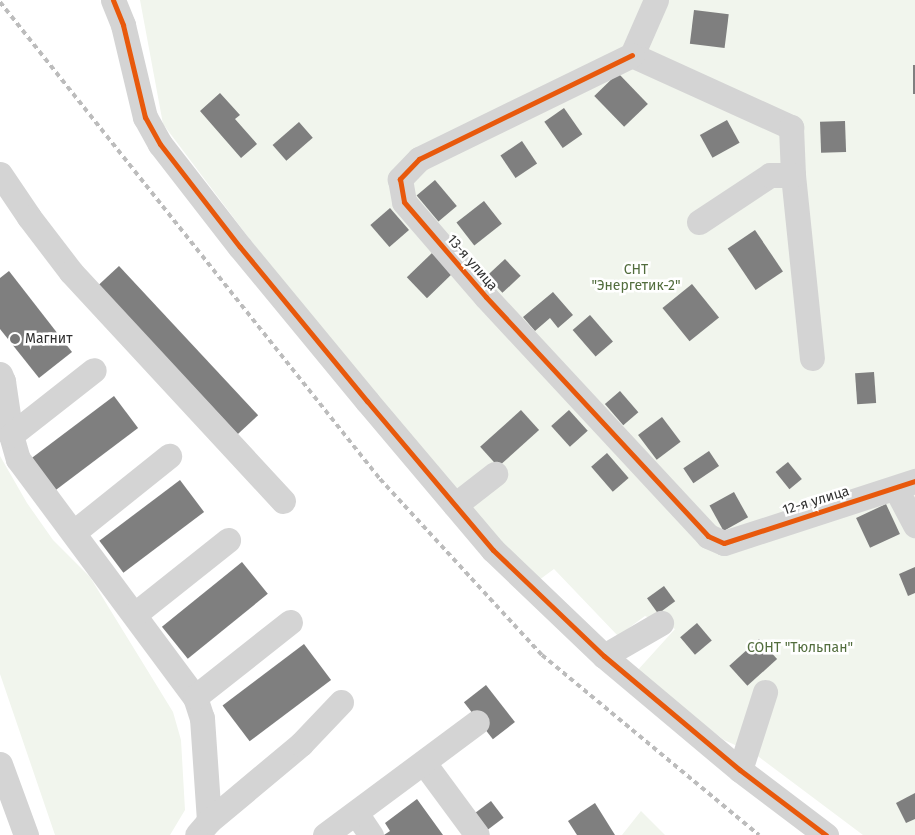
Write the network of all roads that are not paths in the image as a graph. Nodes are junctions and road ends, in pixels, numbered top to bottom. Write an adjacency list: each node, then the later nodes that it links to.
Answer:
1 (113, 0): 15 (street)
2 (656, 0): 3 (street)
3 (632, 55): 5 (street); 19 (street, 13-я улица)
4 (0, 174): 14 (street)
5 (793, 175): 6 (street); 7 (street)
6 (699, 222)
7 (812, 358)
8 (94, 370): 10 (street)
9 (0, 374): 10 (street)
10 (11, 435): 17 (street)
11 (168, 456): 17 (street)
12 (495, 474): 15 (street)
13 (906, 485): 16 (street); 19 (street, 12-я улица)
14 (283, 501)
15 (455, 505): 23 (street)
16 (915, 525)
17 (74, 532): 20 (street)
18 (228, 540): 20 (street)
19 (724, 543)
20 (135, 614): 25 (street)
21 (290, 622): 25 (street)
22 (661, 623): 23 (street)
23 (604, 656): 30 (street)
24 (765, 692): 30 (street)
25 (194, 696): 32 (street)
26 (341, 702): 32 (street)
27 (477, 722): 28 (street)
28 (424, 763): 31 (street); 36 (street)
29 (0, 764): 33 (street)
30 (740, 770): 37 (street)
31 (356, 814): 34 (street); 35 (street)
32 (203, 828)
33 (26, 835)
34 (325, 835)
35 (371, 835)
36 (477, 835)
37 (826, 835)

